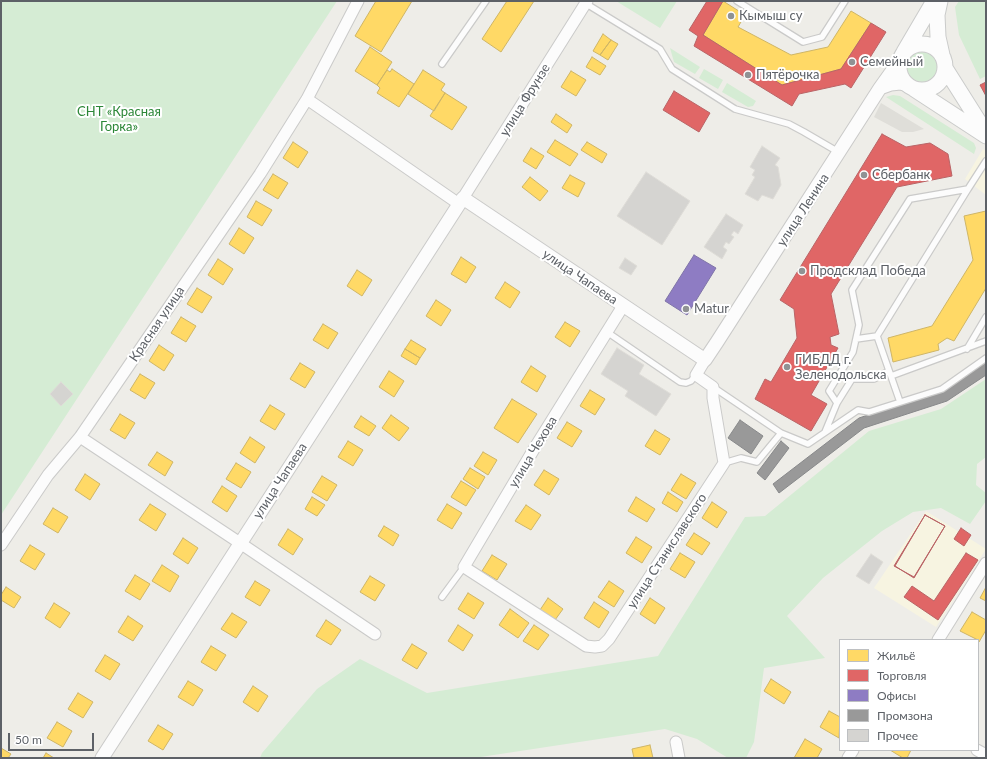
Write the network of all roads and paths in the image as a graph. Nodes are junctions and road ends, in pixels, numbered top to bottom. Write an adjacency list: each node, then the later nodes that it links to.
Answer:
1 (358, 1): 13 (street, Красная улица)
2 (486, 1): 10 (lane)
3 (737, 1): 4 (lane)
4 (845, 1)
5 (934, 1): 8 (main road, улица Ленина)
6 (940, 1): 9 (main road)
7 (586, 2): 16 (lane); 19 (street, улица Фрунзе)
8 (902, 56): 9 (main road); 11 (main road); 12 (street, улица Ленина)
9 (943, 61): 11 (main road); 14 (main road)
10 (442, 64)
11 (911, 87): 12 (street); 15 (main road)
12 (880, 88): 16 (street, улица Ленина)
13 (307, 99): 19 (street, улица Чапаева); 36 (street, Красная улица)
14 (986, 132)
15 (986, 136)
16 (840, 153): 28 (street, улица Ленина)
17 (986, 161): 18 (lane)
18 (968, 189): 23 (lane); 24 (lane)
19 (461, 201): 20 (street, улица Чапаева); 38 (street, улица Чапаева)
20 (623, 306): 22 (street, улица Чехова); 28 (street, улица Чапаева)
21 (986, 317): 26 (lane)
22 (607, 332): 30 (lane); 41 (street, улица Чехова)
23 (877, 336): 24 (lane); 29 (lane)
24 (856, 339): 33 (lane)
25 (986, 342): 26 (lane)
26 (966, 349): 29 (lane)
27 (986, 358): 32 (lane)
28 (704, 360): 30 (street)
29 (890, 373): 32 (lane); 33 (lane)
30 (696, 375): 31 (street)
31 (713, 387): 35 (lane); 37 (street)
32 (900, 402): 34 (lane)
33 (836, 403): 34 (lane)
34 (825, 432): 35 (lane)
35 (781, 433): 37 (lane)
36 (80, 438): 38 (street); 39 (street, Красная улица)
37 (724, 463): 41 (street, улица Станиславского)
38 (240, 543): 43 (street); 46 (street, улица Чапаева)
39 (1, 545)
40 (986, 563): 44 (street)
41 (464, 567): 42 (lane, улица Чехова)
42 (442, 597)
43 (375, 634)
44 (939, 639)
45 (676, 742): 47 (street)
46 (102, 758)
47 (679, 758)

